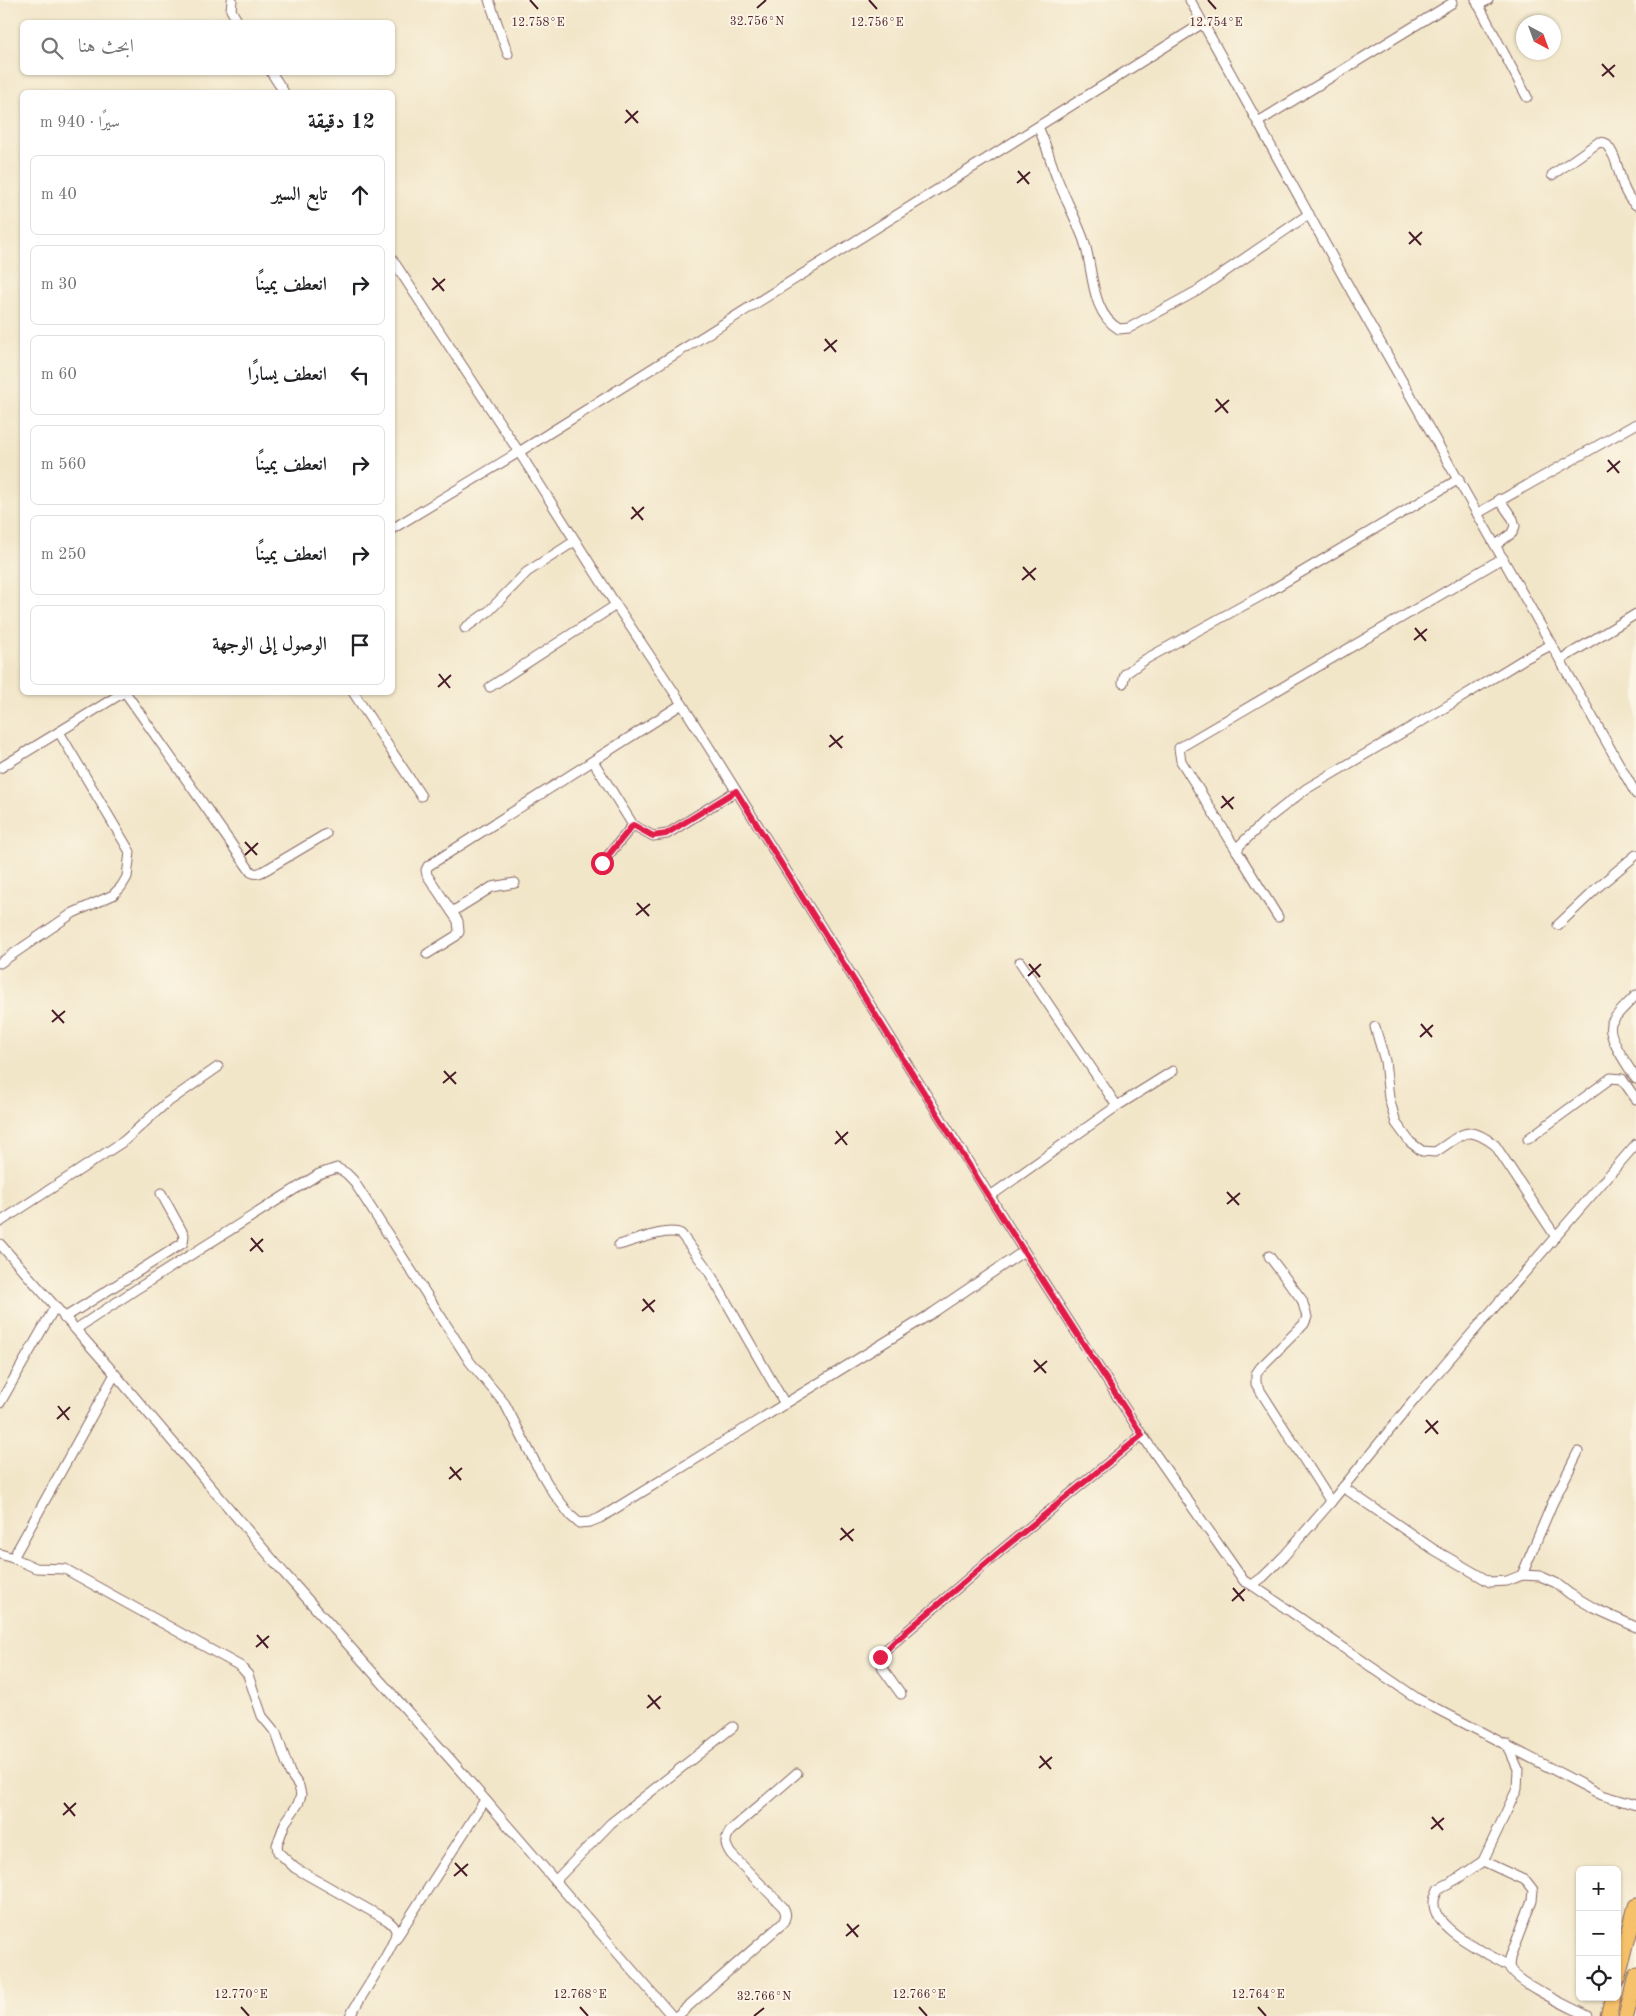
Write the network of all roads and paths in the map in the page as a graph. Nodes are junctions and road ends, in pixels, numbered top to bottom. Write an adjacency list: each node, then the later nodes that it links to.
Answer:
1 (232, 0): 7 (street)
2 (489, 0): 9 (street)
3 (1190, 0): 8 (street)
4 (1488, 0): 5 (street)
5 (1477, 2): 12 (street)
6 (1452, 3): 13 (street)
7 (237, 20)
8 (1203, 23): 13 (street); 14 (street)
9 (508, 54)
10 (273, 75): 11 (street)
11 (283, 90)
12 (1527, 97)
13 (1258, 122): 17 (street)
14 (1038, 127): 17 (street); 20 (street)
15 (1552, 175): 16 (street)
16 (1636, 205)
17 (1309, 214): 21 (street)
18 (395, 263): 20 (street)
19 (1636, 424): 22 (street)
20 (519, 452): 24 (street); 25 (street)
21 (1458, 479): 23 (street); 33 (street)
22 (1499, 499): 23 (street); 26 (street)
23 (1478, 513): 26 (street)
24 (395, 527)
25 (575, 541): 28 (street); 30 (street)
26 (1496, 545): 27 (street)
27 (1503, 558): 31 (street); 47 (street)
28 (616, 605): 34 (street); 38 (street)
29 (1636, 614): 32 (street)
30 (465, 628)
31 (1551, 645): 32 (street); 47 (street)
32 (1560, 660): 43 (street)
33 (1123, 683)
34 (490, 688)
35 (119, 695): 39 (street)
36 (126, 695): 46 (street)
37 (354, 695): 44 (street)
38 (682, 704): 40 (street); 42 (street)
39 (59, 732): 41 (street); 56 (street)
40 (593, 761): 45 (street); 51 (street)
41 (0, 768)
42 (736, 791): 45 (street); 67 (street)
43 (1636, 794)
44 (421, 796)
45 (633, 825): 49 (street)
46 (326, 834)
47 (1237, 851): 52 (street)
48 (1636, 855): 53 (street)
49 (602, 863)
50 (515, 883): 51 (street)
51 (452, 912): 54 (street)
52 (1278, 917)
53 (1558, 925)
54 (427, 954)
55 (1020, 962): 63 (street)
56 (0, 963)
57 (1636, 995): 61 (street)
58 (1376, 1027): 69 (street)
59 (218, 1067): 68 (street)
60 (1173, 1071): 63 (street)
61 (1636, 1078)
62 (1636, 1099): 64 (street)
63 (1117, 1106): 67 (street)
64 (1528, 1139)
65 (1636, 1144): 69 (street)
66 (161, 1193): 75 (street)
67 (989, 1197): 72 (street)
68 (0, 1222)
69 (1556, 1237): 82 (street)
70 (0, 1244): 74 (street)
71 (619, 1245): 79 (street)
72 (1024, 1251): 79 (street); 80 (street)
73 (1269, 1256): 83 (street)
74 (55, 1307): 75 (street); 78 (street)
75 (64, 1318): 76 (street)
76 (76, 1330): 77 (street); 79 (street)
77 (115, 1374): 85 (street); 93 (street)
78 (0, 1403)
79 (785, 1404)
80 (1142, 1435): 87 (street); 89 (street)
81 (1578, 1452): 86 (street)
82 (1343, 1487): 83 (street); 86 (street)
83 (1331, 1502): 87 (street)
84 (0, 1554): 85 (street)
85 (13, 1558): 98 (street)
86 (1522, 1575): 88 (street)
87 (1252, 1586): 91 (street)
88 (1636, 1627)
89 (901, 1694)
90 (733, 1727): 96 (street)
91 (1507, 1744): 94 (street); 95 (street)
92 (797, 1773): 105 (street)
93 (485, 1800): 96 (street); 98 (street)
94 (1636, 1805)
95 (1483, 1861): 100 (street); 100 (street)
96 (555, 1881): 104 (street)
97 (1636, 1906): 99 (highway)
98 (391, 1946): 103 (street)
99 (1621, 1964)
100 (1509, 1966): 106 (street)
101 (1636, 1976): 108 (highway)
102 (1612, 2001): 107 (highway)
103 (350, 2016)
104 (672, 2016)
105 (676, 2016)
106 (1588, 2016)
107 (1608, 2016)
108 (1626, 2016)

